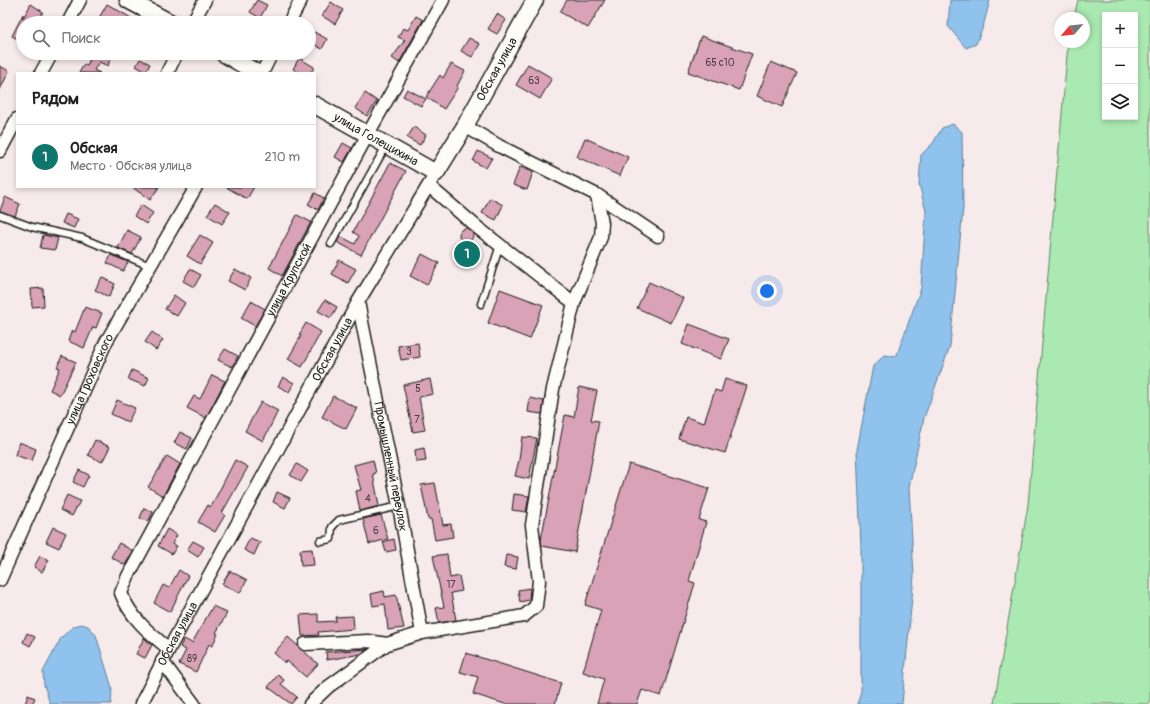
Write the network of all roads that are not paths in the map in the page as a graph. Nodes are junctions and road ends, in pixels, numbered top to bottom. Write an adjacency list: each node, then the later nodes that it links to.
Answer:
1 (80, 0): 7 (street)
2 (128, 0): 8 (street)
3 (205, 0): 9 (street)
4 (301, 0): 10 (street)
5 (444, 0): 22 (street, улица Крупской)
6 (535, 0): 21 (street, Обская улица)
7 (72, 16)
8 (158, 16)
9 (196, 16)
10 (292, 16)
11 (48, 60): 15 (street)
12 (174, 60): 16 (street)
13 (235, 60): 17 (street)
14 (268, 60): 18 (street)
15 (42, 72)
16 (168, 72)
17 (255, 72)
18 (262, 72)
19 (316, 106): 22 (street, улица Голещихина)
20 (16, 121): 24 (street)
21 (465, 126): 25 (street, Обская улица); 27 (street)
22 (368, 134): 23 (street, улица Голещихина); 42 (street, улица Крупской)
23 (387, 145): 25 (street, улица Голещихина); 30 (lane)
24 (0, 151)
25 (433, 180): 31 (street); 33 (street, Обская улица)
26 (195, 188): 32 (street, улица Гроховского)
27 (597, 195): 29 (street); 34 (street)
28 (0, 215): 32 (lane)
29 (658, 236)
30 (331, 244)
31 (500, 245): 34 (street); 35 (lane)
32 (150, 266): 38 (street, улица Гроховского)
33 (358, 302): 36 (street, Промышленный переулок); 42 (street, Обская улица)
34 (574, 303): 39 (street)
35 (481, 304)
36 (399, 506): 37 (lane); 39 (street, Промышленный переулок)
37 (320, 541)
38 (0, 580)
39 (422, 633): 41 (street)
40 (305, 644): 41 (street)
41 (387, 644): 46 (street)
42 (169, 648): 43 (street, Обская улица)
43 (162, 661): 44 (street, Обская улица); 45 (street)
44 (141, 704)
45 (194, 704)
46 (310, 704)

